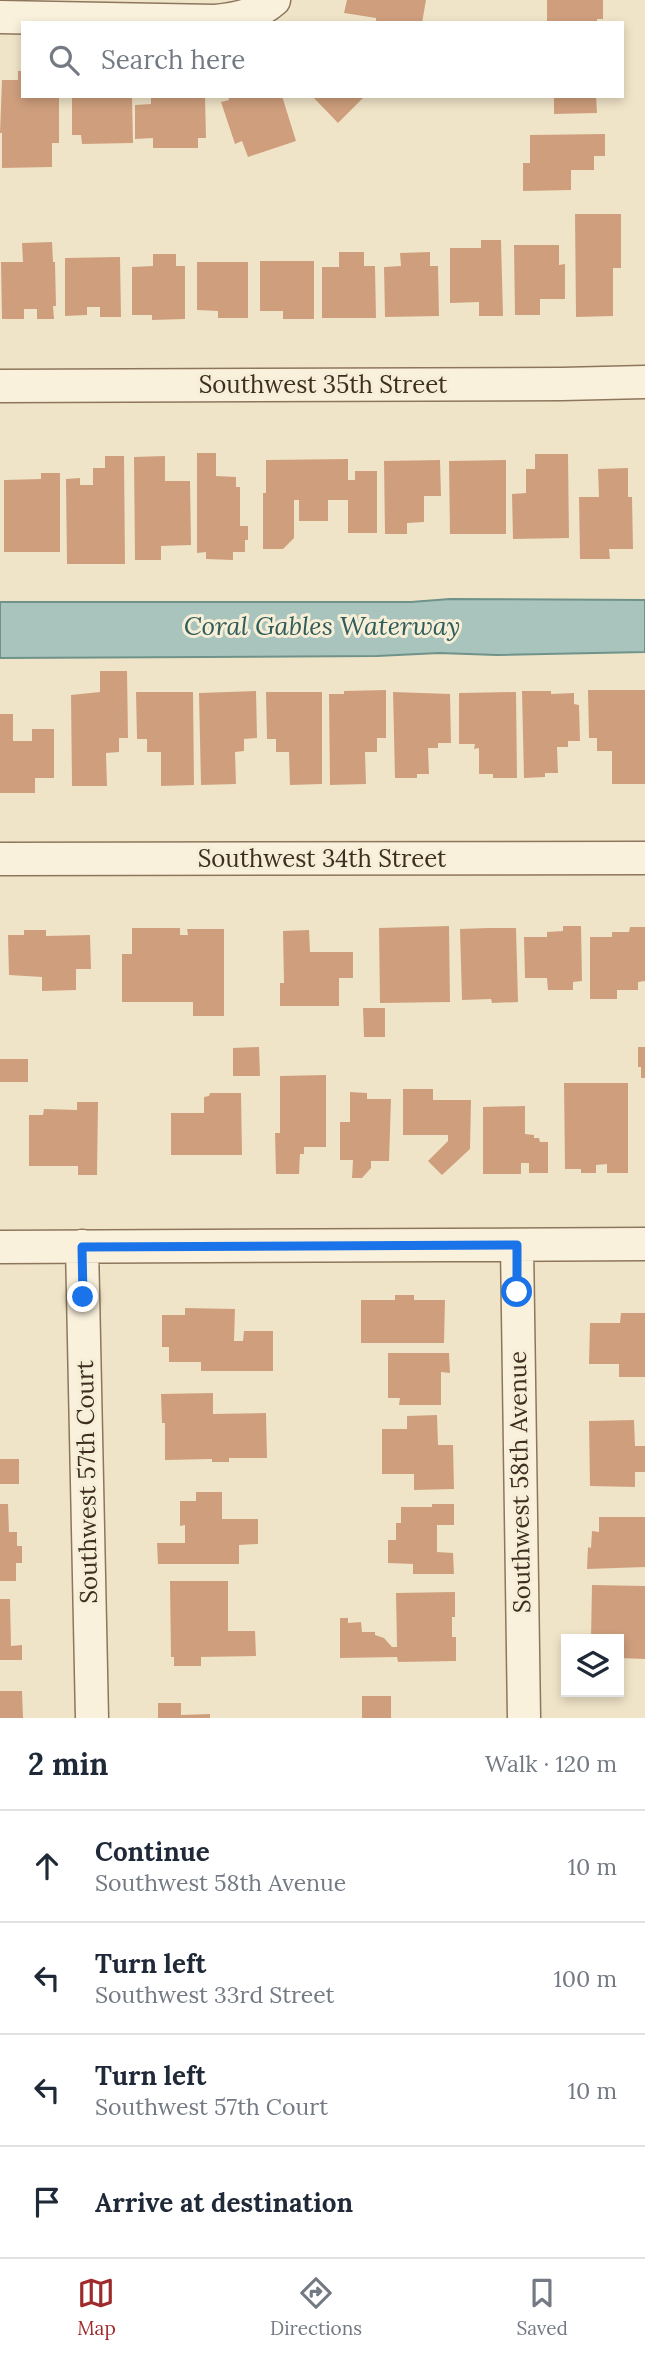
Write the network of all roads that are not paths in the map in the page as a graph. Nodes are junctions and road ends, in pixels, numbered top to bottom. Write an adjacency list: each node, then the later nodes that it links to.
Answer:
1 (274, 0): 2 (street)
2 (0, 18)
3 (645, 382): 4 (street, Southwest 35th Street)
4 (0, 386)
5 (645, 858): 6 (street, Southwest 34th Street)
6 (0, 859)
7 (645, 1244): 8 (street)
8 (517, 1245): 10 (street); 12 (street, Southwest 58th Avenue)
9 (0, 1247): 10 (street)
10 (82, 1247): 11 (street, Southwest 57th Court)
11 (92, 1718)
12 (524, 1718)

